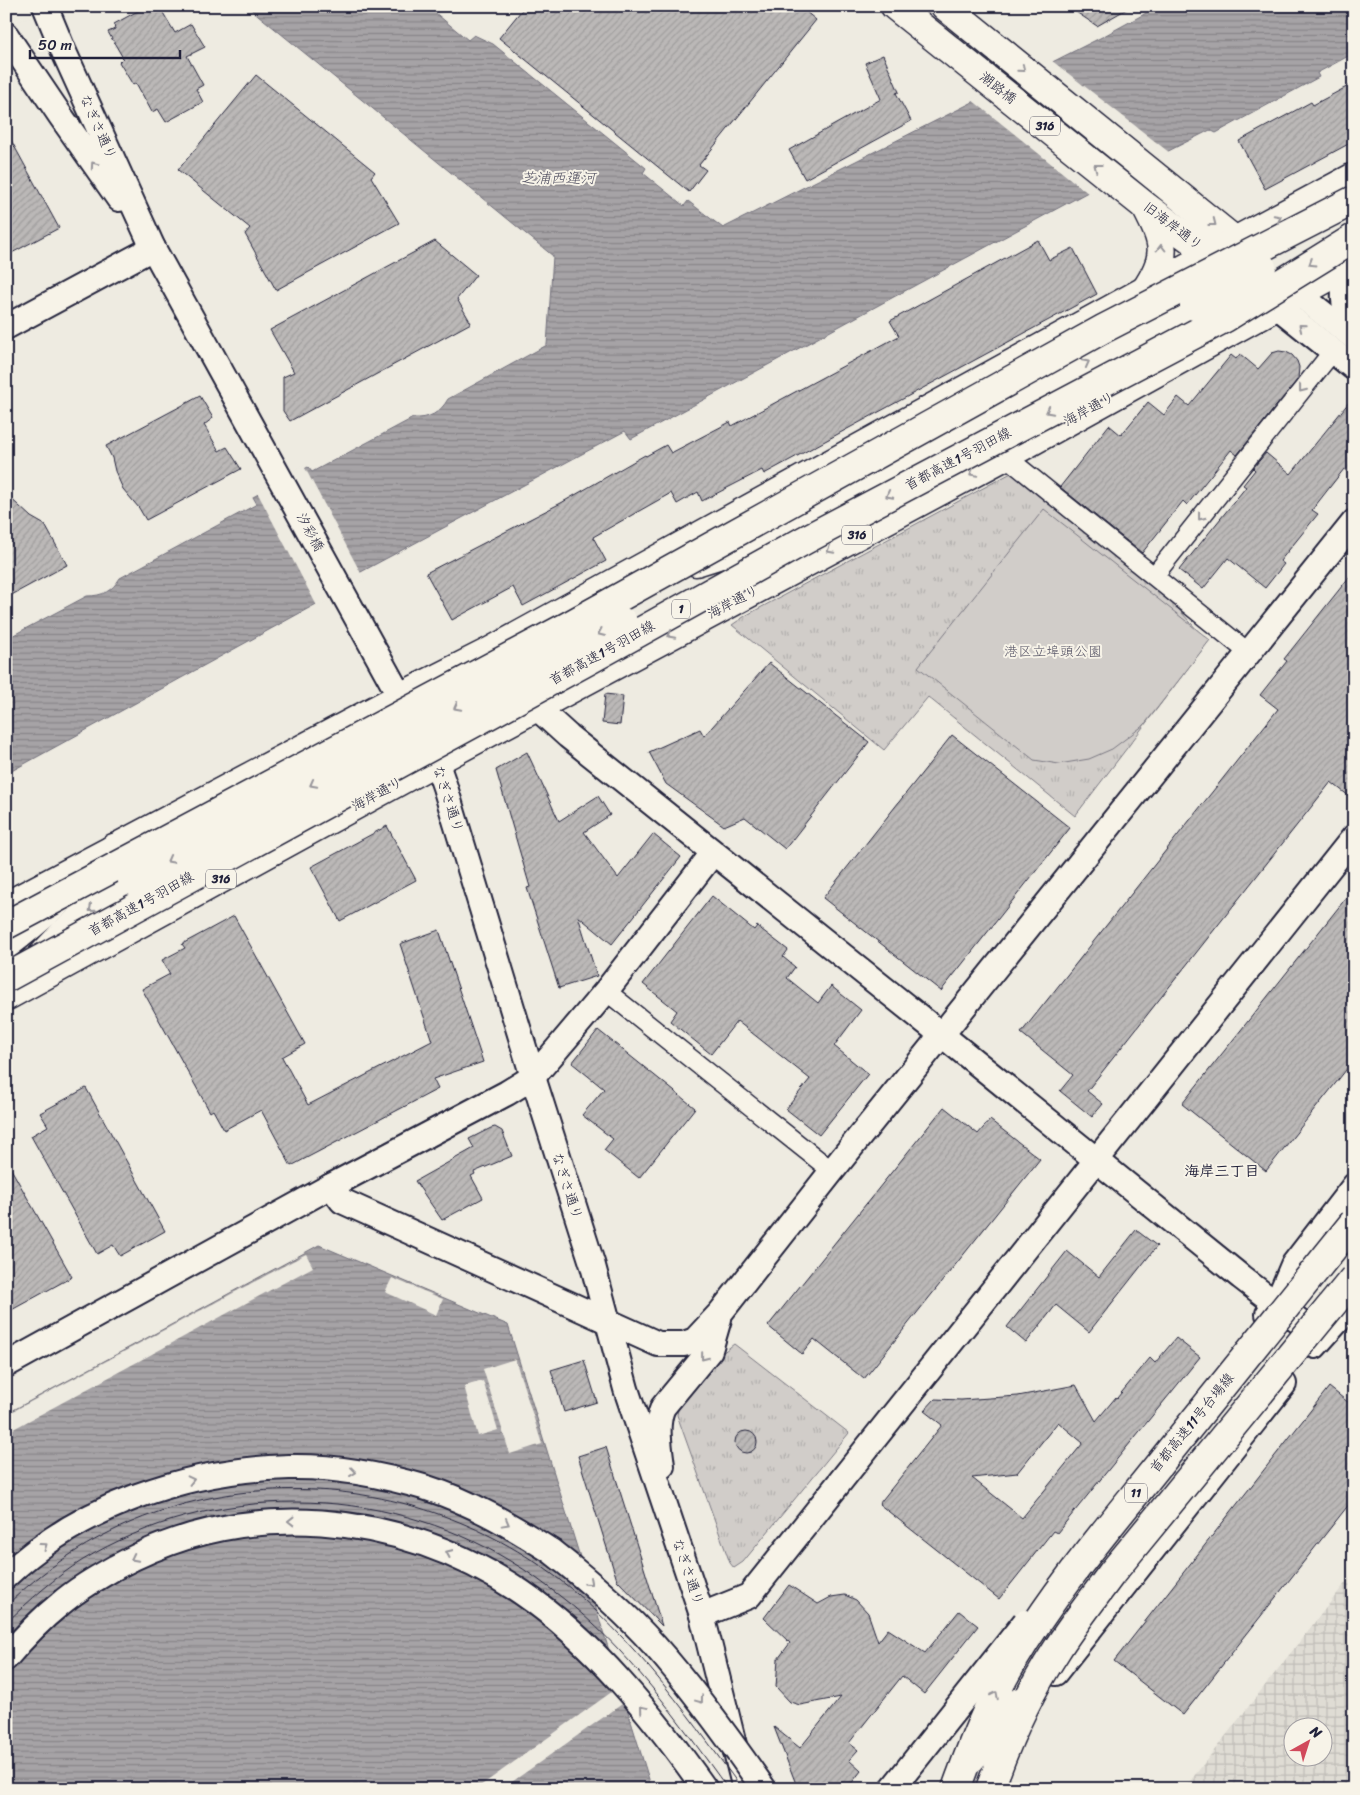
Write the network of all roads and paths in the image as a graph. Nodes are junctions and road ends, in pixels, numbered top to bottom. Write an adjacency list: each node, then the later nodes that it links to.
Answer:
1 (45, 6): 11 (street, なぎさ通り)
2 (895, 6): 4 (main road, 316)
3 (948, 7): 4 (street); 10 (main road, 旧海岸通り / 316, one-way to 10)
4 (928, 32): 7 (main road, 潮路橋 / 316, one-way to 4)
5 (12, 43): 11 (street, なぎさ通り, one-way to 5)
6 (1354, 177): 10 (main road, one-way to 6)
7 (1141, 202): 12 (main road, 旧海岸通り / 316); 15 (main road, one-way to 7)
8 (1347, 203): 27 (main road, one-way to 8, bridge); 38 (main road, bridge)
9 (1354, 238): 25 (main road, 首都高速1号羽田線 / 1, one-way to 25, bridge)
10 (1235, 241): 12 (main road); 16 (street)
11 (152, 248): 17 (street); 23 (street, なぎさ通り)
12 (1211, 254): 15 (main road); 16 (street)
13 (1354, 262): 16 (main road, 海岸通り / 316)
14 (1354, 267): 18 (street)
15 (1145, 291): 27 (main road)
16 (1287, 299): 19 (street); 20 (street, one-way to 16); 22 (main road, 海岸通り / 316)
17 (6, 328)
18 (1354, 331)
19 (1354, 338)
20 (1333, 351): 21 (street); 26 (street, one-way to 26)
21 (1354, 368)
22 (1005, 456): 26 (street); 32 (main road, 海岸通り / 316, one-way to 32)
23 (273, 464): 28 (street, 汐彩橋)
24 (1354, 522): 30 (street)
25 (805, 540): 40 (main road, 首都高速1号羽田線 / 1, bridge); 42 (main road, one-way to 42, bridge)
26 (1154, 576): 30 (street)
27 (597, 593): 29 (main road)
28 (347, 600): 31 (street, なぎさ通り)
29 (489, 652): 31 (main road); 32 (street)
30 (1249, 653): 43 (street)
31 (400, 697): 33 (street, なぎさ通り); 35 (main road)
32 (536, 707): 33 (main road, 海岸通り / 316); 36 (street)
33 (436, 761): 42 (main road, 海岸通り / 316); 44 (street, なぎさ通り)
34 (1354, 838): 45 (street)
35 (114, 848): 37 (main road); 39 (main road)
36 (713, 853): 41 (street); 43 (street)
37 (6, 906)
38 (6, 925)
39 (6, 945)
40 (6, 978)
41 (606, 991): 44 (street); 46 (street)
42 (6, 995)
43 (942, 1035): 45 (street); 46 (street)
44 (533, 1077): 47 (street); 55 (street, なぎさ通り)
45 (1096, 1160): 53 (street); 60 (street)
46 (832, 1171): 54 (street)
47 (331, 1186): 55 (street); 57 (street)
48 (1354, 1186): 53 (street)
49 (1354, 1212): 65 (street, bridge)
50 (1354, 1222): 67 (main road, 首都高速11号台場線 / 11, one-way to 50, bridge)
51 (1354, 1277): 66 (street, bridge); 69 (main road, 11, bridge)
52 (1354, 1303): 56 (street)
53 (1276, 1305): 56 (street); 65 (street)
54 (721, 1312): 55 (street); 58 (street, one-way to 58)
55 (607, 1322): 58 (street, なぎさ通り)
56 (1320, 1338): 68 (street)
57 (6, 1365)
58 (665, 1505): 60 (street, なぎさ通り)
59 (6, 1576): 64 (street, one-way to 64, bridge)
60 (702, 1616): 63 (street, なぎさ通り)
61 (6, 1658): 62 (street, one-way to 61)
62 (705, 1789)
63 (745, 1789)
64 (764, 1789)
65 (891, 1789)
66 (950, 1789)
67 (956, 1789)
68 (962, 1789)
69 (990, 1789)

